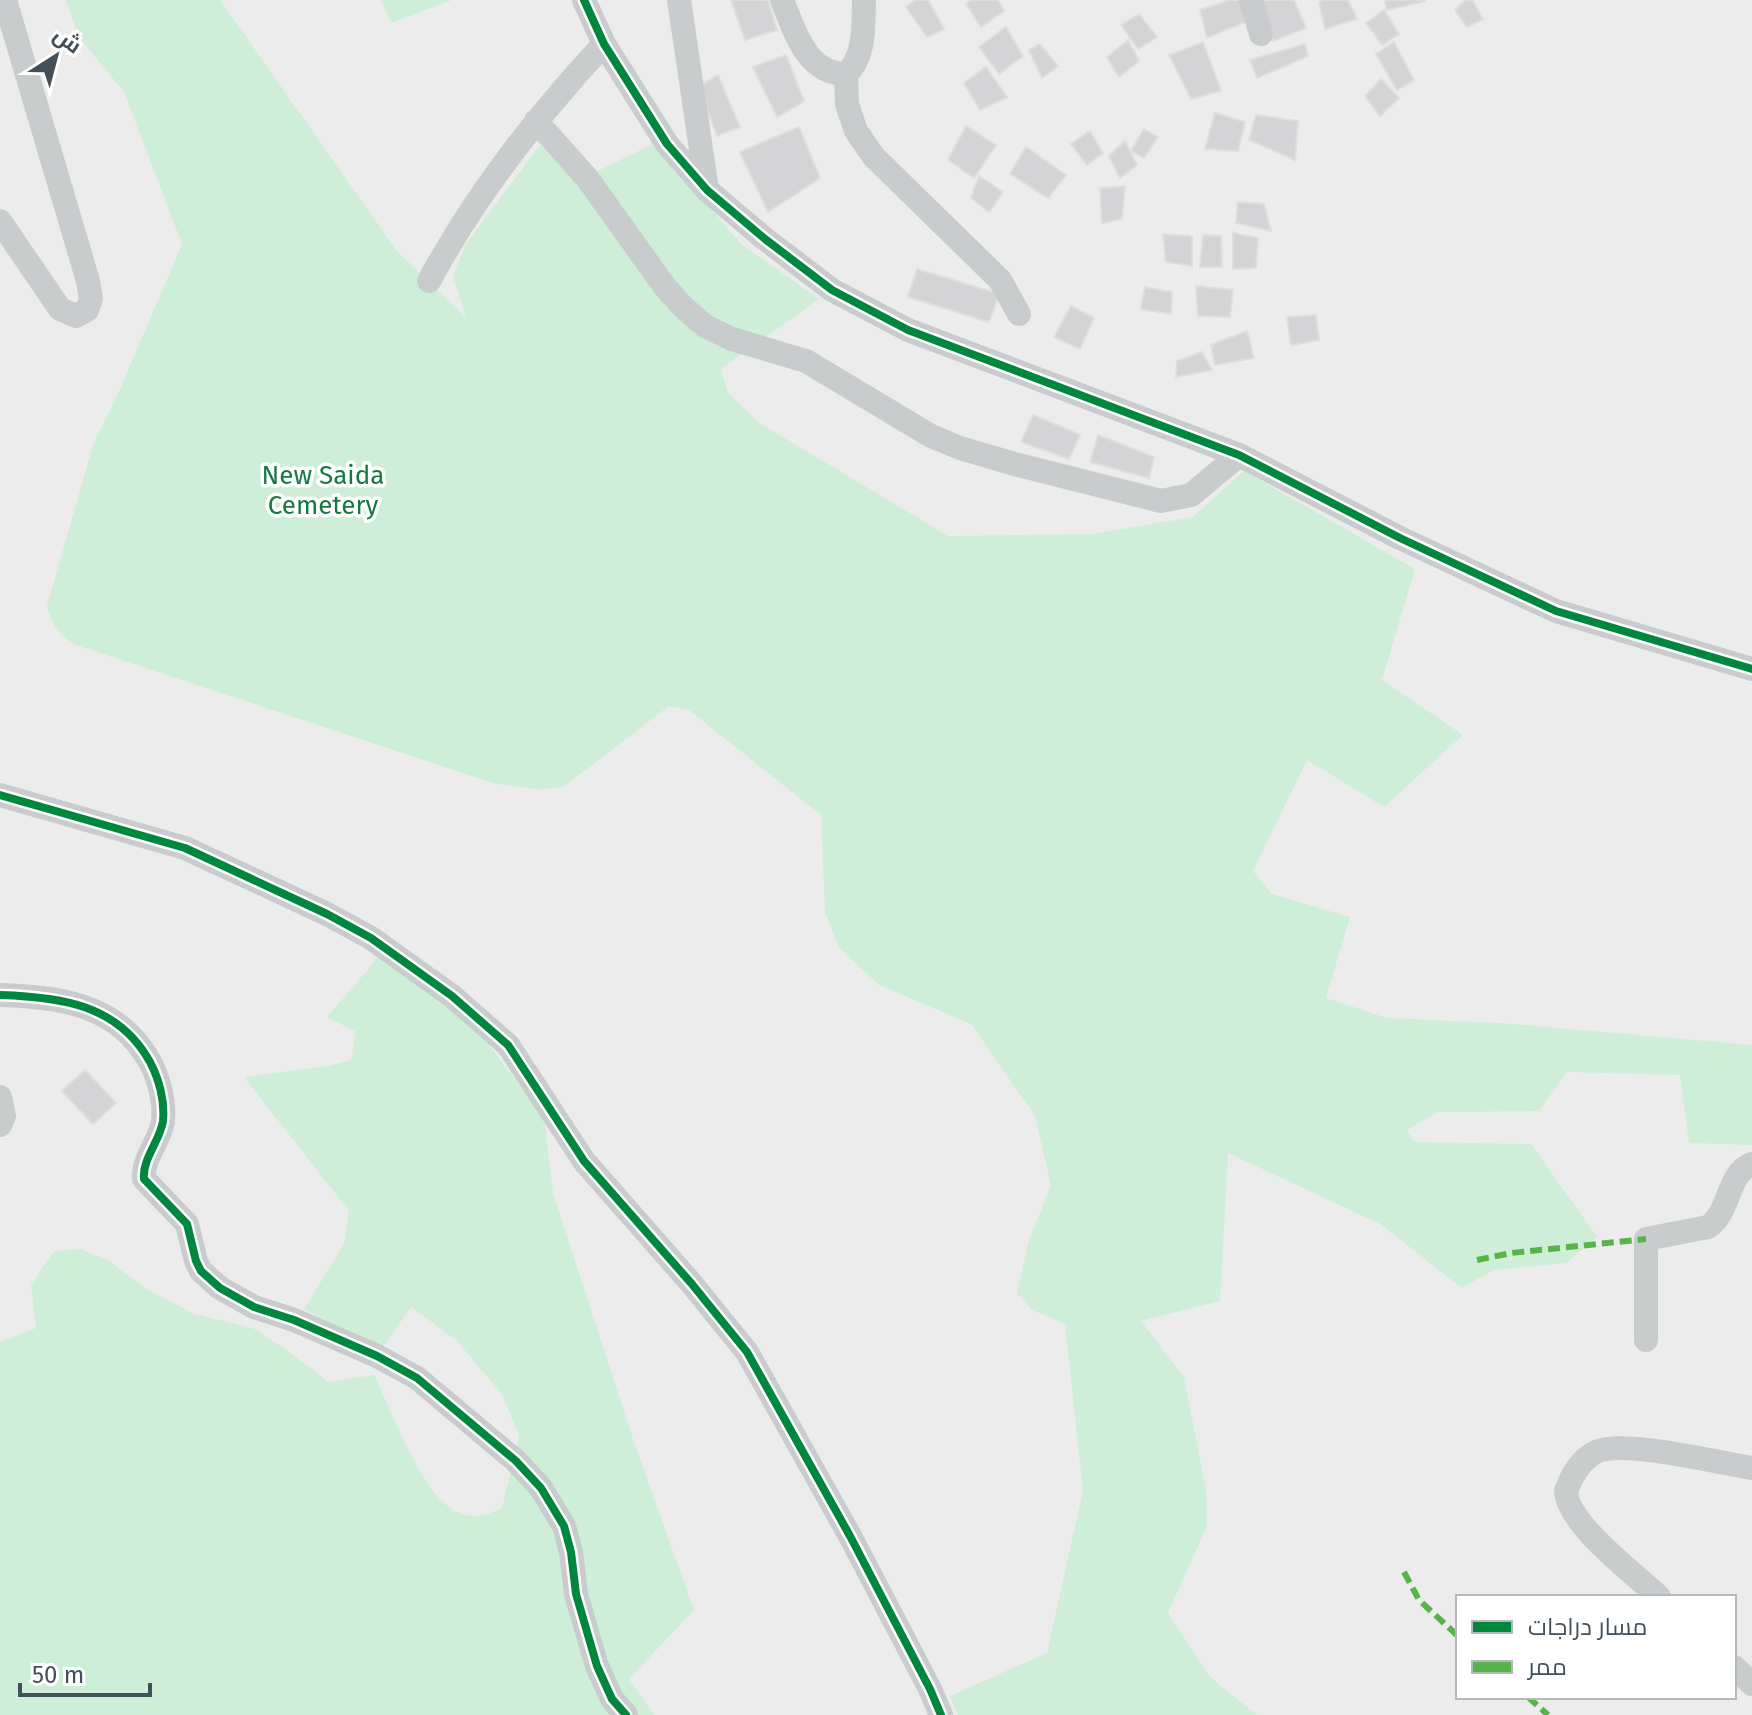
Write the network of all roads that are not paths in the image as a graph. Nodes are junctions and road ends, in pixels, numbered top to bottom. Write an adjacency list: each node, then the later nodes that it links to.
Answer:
1 (5, 0): 12 (street)
2 (584, 0): 8 (street)
3 (679, 0): 11 (street)
4 (782, 0): 9 (street)
5 (864, 0): 9 (street)
6 (1251, 0): 7 (street)
7 (1261, 34)
8 (604, 44): 10 (street); 11 (street)
9 (846, 74): 14 (street)
10 (536, 121): 13 (street); 15 (street)
11 (707, 190): 15 (street)
12 (0, 221)
13 (429, 281)
14 (1019, 314)
15 (1239, 455): 16 (street)
16 (1752, 669)
17 (1, 803): 28 (street)
18 (0, 995): 27 (street)
19 (0, 1097): 20 (street)
20 (0, 1125)
21 (1752, 1164): 22 (street)
22 (1646, 1340)
23 (1752, 1468): 24 (street)
24 (1657, 1595)
25 (1736, 1669): 26 (street)
26 (1752, 1683)
27 (626, 1715)
28 (941, 1715)

